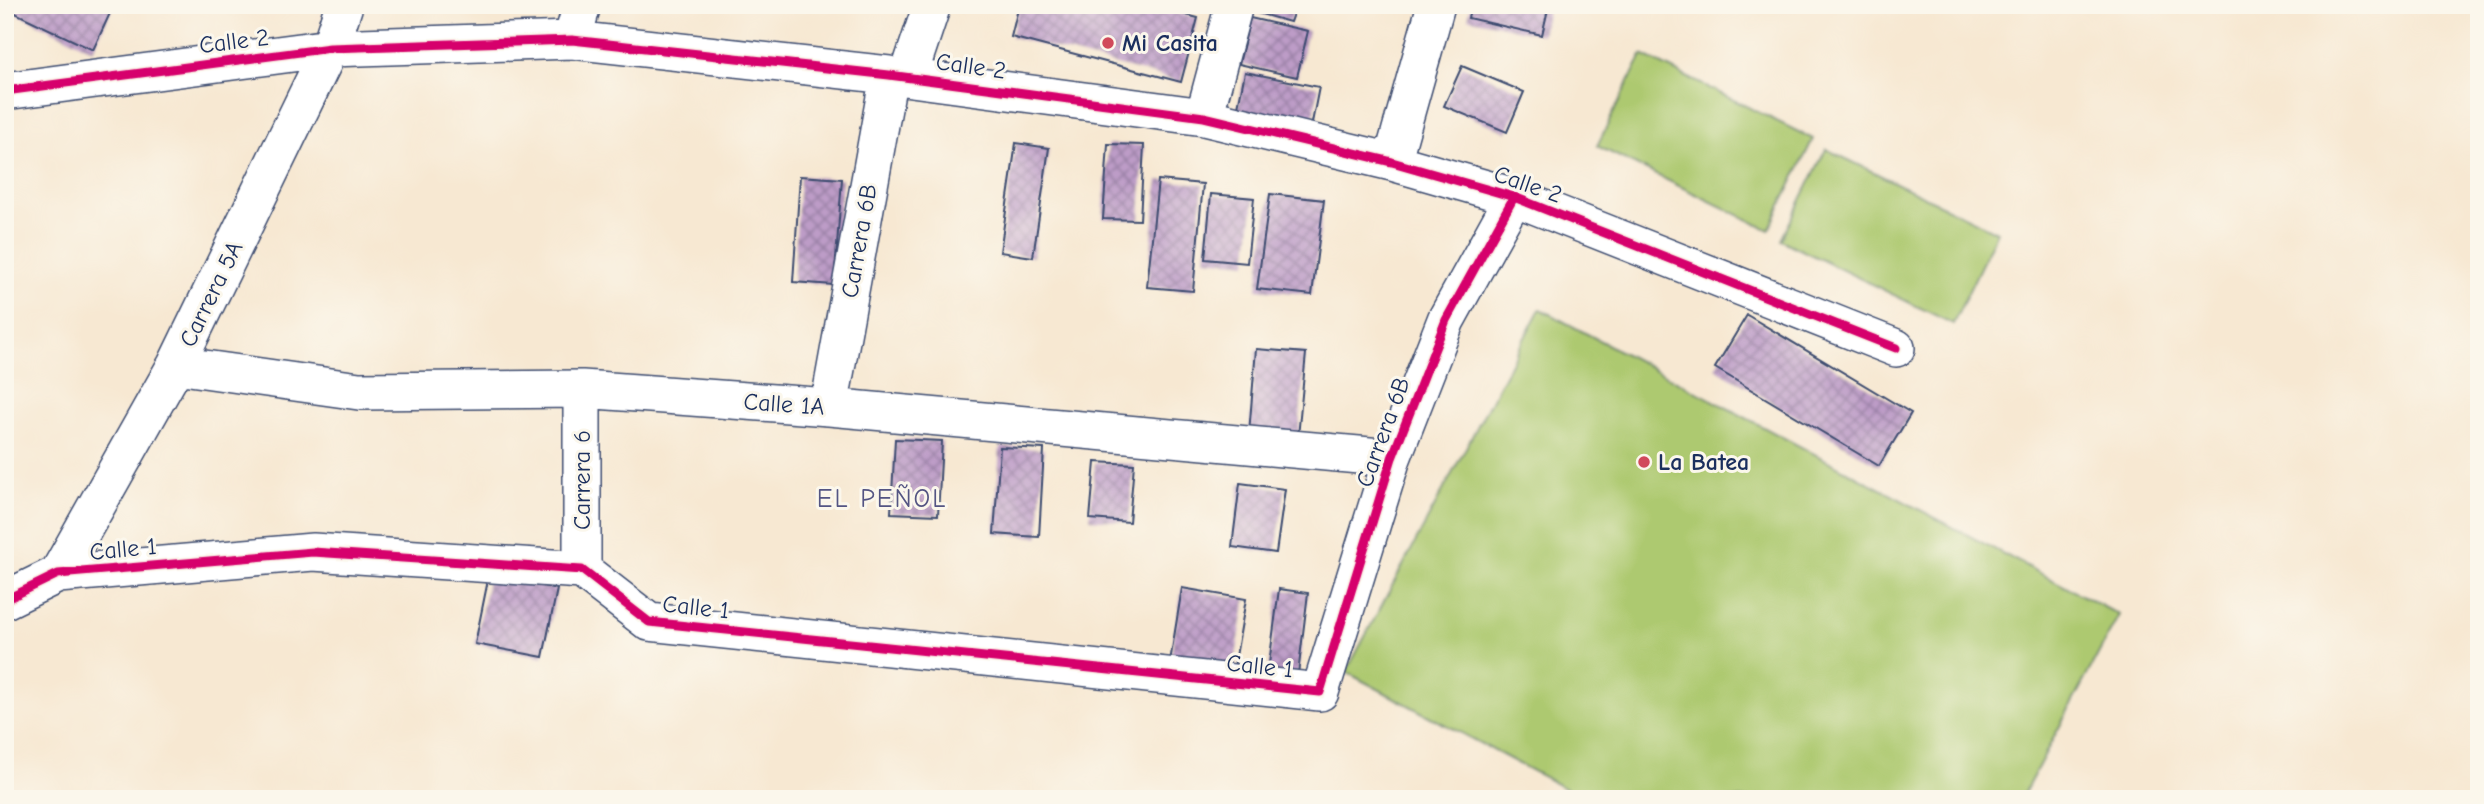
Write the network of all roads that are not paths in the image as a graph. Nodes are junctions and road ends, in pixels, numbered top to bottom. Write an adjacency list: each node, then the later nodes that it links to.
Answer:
1 (344, 5): 7 (street, Carrera 5A)
2 (582, 5): 6 (street)
3 (932, 5): 8 (street, Carrera 6B)
4 (1234, 5): 10 (street)
5 (1436, 5): 11 (street)
6 (572, 40): 7 (street, Calle 2); 8 (street, Calle 2)
7 (330, 48): 9 (street, Calle 2); 14 (street, Carrera 5A)
8 (898, 76): 10 (street, Calle 2); 16 (street, Carrera 6B)
9 (5, 91)
10 (1204, 117): 11 (street, Calle 2)
11 (1392, 162): 12 (street, Calle 2)
12 (1514, 197): 13 (street, Calle 2); 17 (street, Carrera 6B)
13 (1896, 348)
14 (176, 365): 15 (street, Calle 1A); 19 (street, Carrera 5A)
15 (582, 389): 16 (street, Calle 1A); 18 (street, Carrera 6)
16 (828, 407): 17 (street, Calle 1A)
17 (1392, 457): 21 (street, Carrera 6B)
18 (582, 570): 19 (street, Calle 1); 21 (street, Calle 1)
19 (58, 574): 20 (street, Calle 1)
20 (5, 600)
21 (1320, 692)

